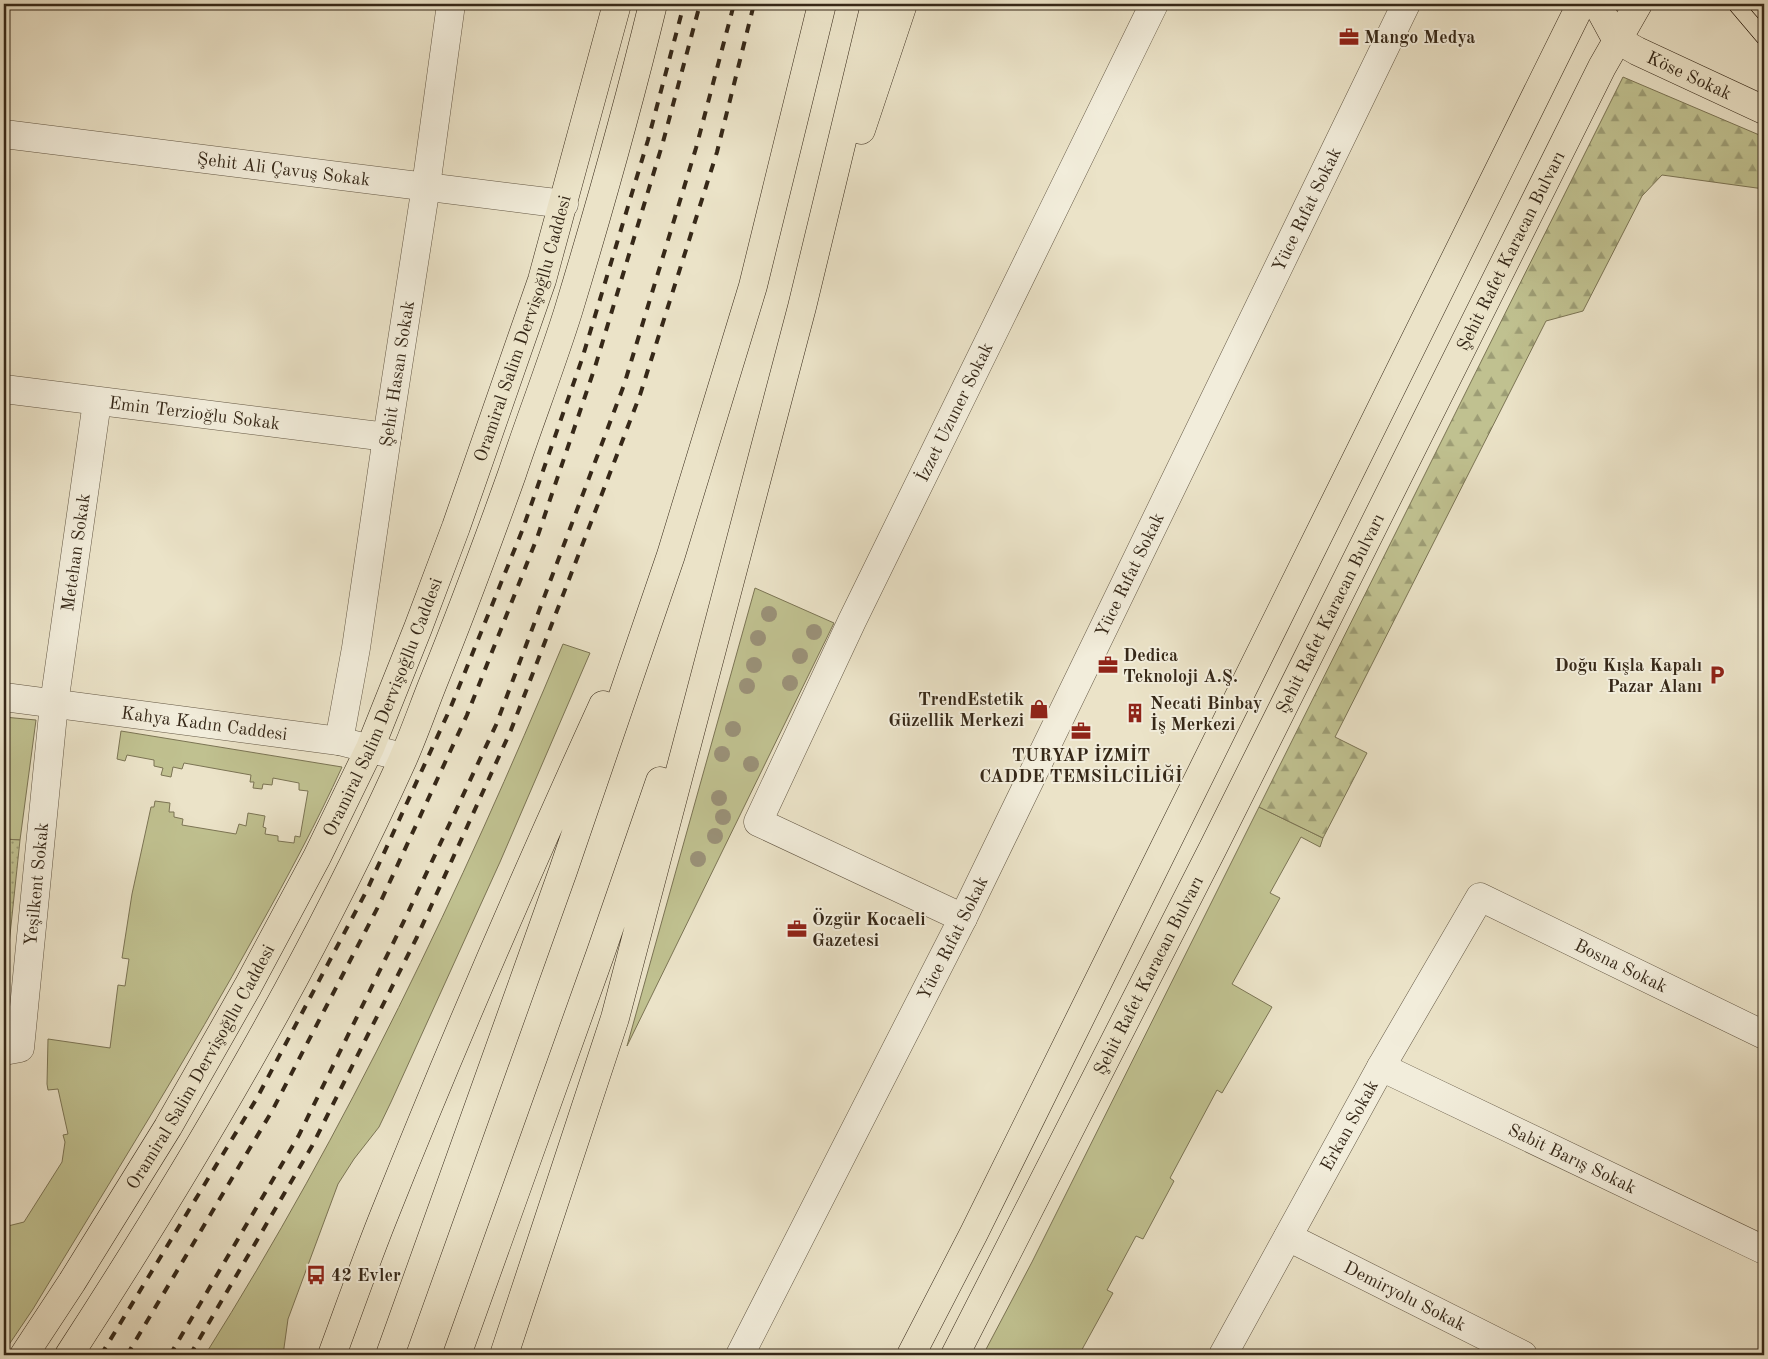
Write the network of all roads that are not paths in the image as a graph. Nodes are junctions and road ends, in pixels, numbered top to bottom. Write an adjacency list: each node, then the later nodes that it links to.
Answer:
1 (451, 4): 15 (street, Şehit Hasan Sokak)
2 (617, 4): 16 (main road, Oramiral Salim Dervişoğllu Caddesi)
3 (653, 4): 27 (main road, Oramiral Salim Dervişoğllu Caddesi)
4 (822, 4): 21 (main road)
5 (875, 4): 17 (main road)
6 (903, 4): 17 (main road)
7 (1154, 4): 29 (street, İzzet Uzuner Sokak)
8 (1406, 4): 29 (street, Yüce Rıfat Sokak)
9 (1582, 4): 42 (main road)
10 (1597, 4): 12 (main road)
11 (1638, 4): 12 (main road, Şehit Rafet Karacan Bulvarı)
12 (1616, 39): 13 (main road, Köse Sokak); 43 (main road, Şehit Rafet Karacan Bulvarı)
13 (1764, 110)
14 (4, 134): 15 (street, Şehit Ali Çavuş Sokak)
15 (426, 186): 16 (street, Şehit Ali Çavuş Sokak); 20 (street, Şehit Hasan Sokak)
16 (564, 204): 26 (main road, Oramiral Salim Dervişoğllu Caddesi)
17 (802, 307): 22 (main road)
18 (4, 389): 19 (street, Emin Terzioğlu Sokak)
19 (97, 402): 20 (street, Emin Terzioğlu Sokak); 24 (street, Metehan Sokak)
20 (387, 437): 25 (street, Şehit Hasan Sokak)
21 (671, 555): 37 (main road); 38 (main road)
22 (731, 575): 39 (main road); 40 (main road)
23 (4, 697): 24 (street, Kahya Kadın Caddesi)
24 (54, 704): 25 (street, Kahya Kadın Caddesi); 31 (street, Yeşilkent Sokak)
25 (338, 741): 26 (street, Kahya Kadın Caddesi)
26 (370, 748): 27 (street, Kahya Kadın Caddesi); 35 (main road, Oramiral Salim Dervişoğllu Caddesi)
27 (404, 757): 36 (main road, Oramiral Salim Dervişoğllu Caddesi)
28 (1480, 897): 30 (street, Bosna Sokak); 32 (street, Erkan Sokak)
29 (963, 918): 41 (street, Yüce Rıfat Sokak)
30 (1764, 1035)
31 (4, 1051)
32 (1381, 1067): 33 (street, Erkan Sokak); 34 (street, Sabit Barış Sokak)
33 (1288, 1237): 44 (street, Erkan Sokak); 45 (street, Demiryolu Sokak)
34 (1764, 1250)
35 (24, 1355)
36 (69, 1355)
37 (332, 1355)
38 (390, 1355)
39 (458, 1355)
40 (504, 1355)
41 (740, 1355)
42 (911, 1355)
43 (955, 1355)
44 (1224, 1355)
45 (1523, 1355)

